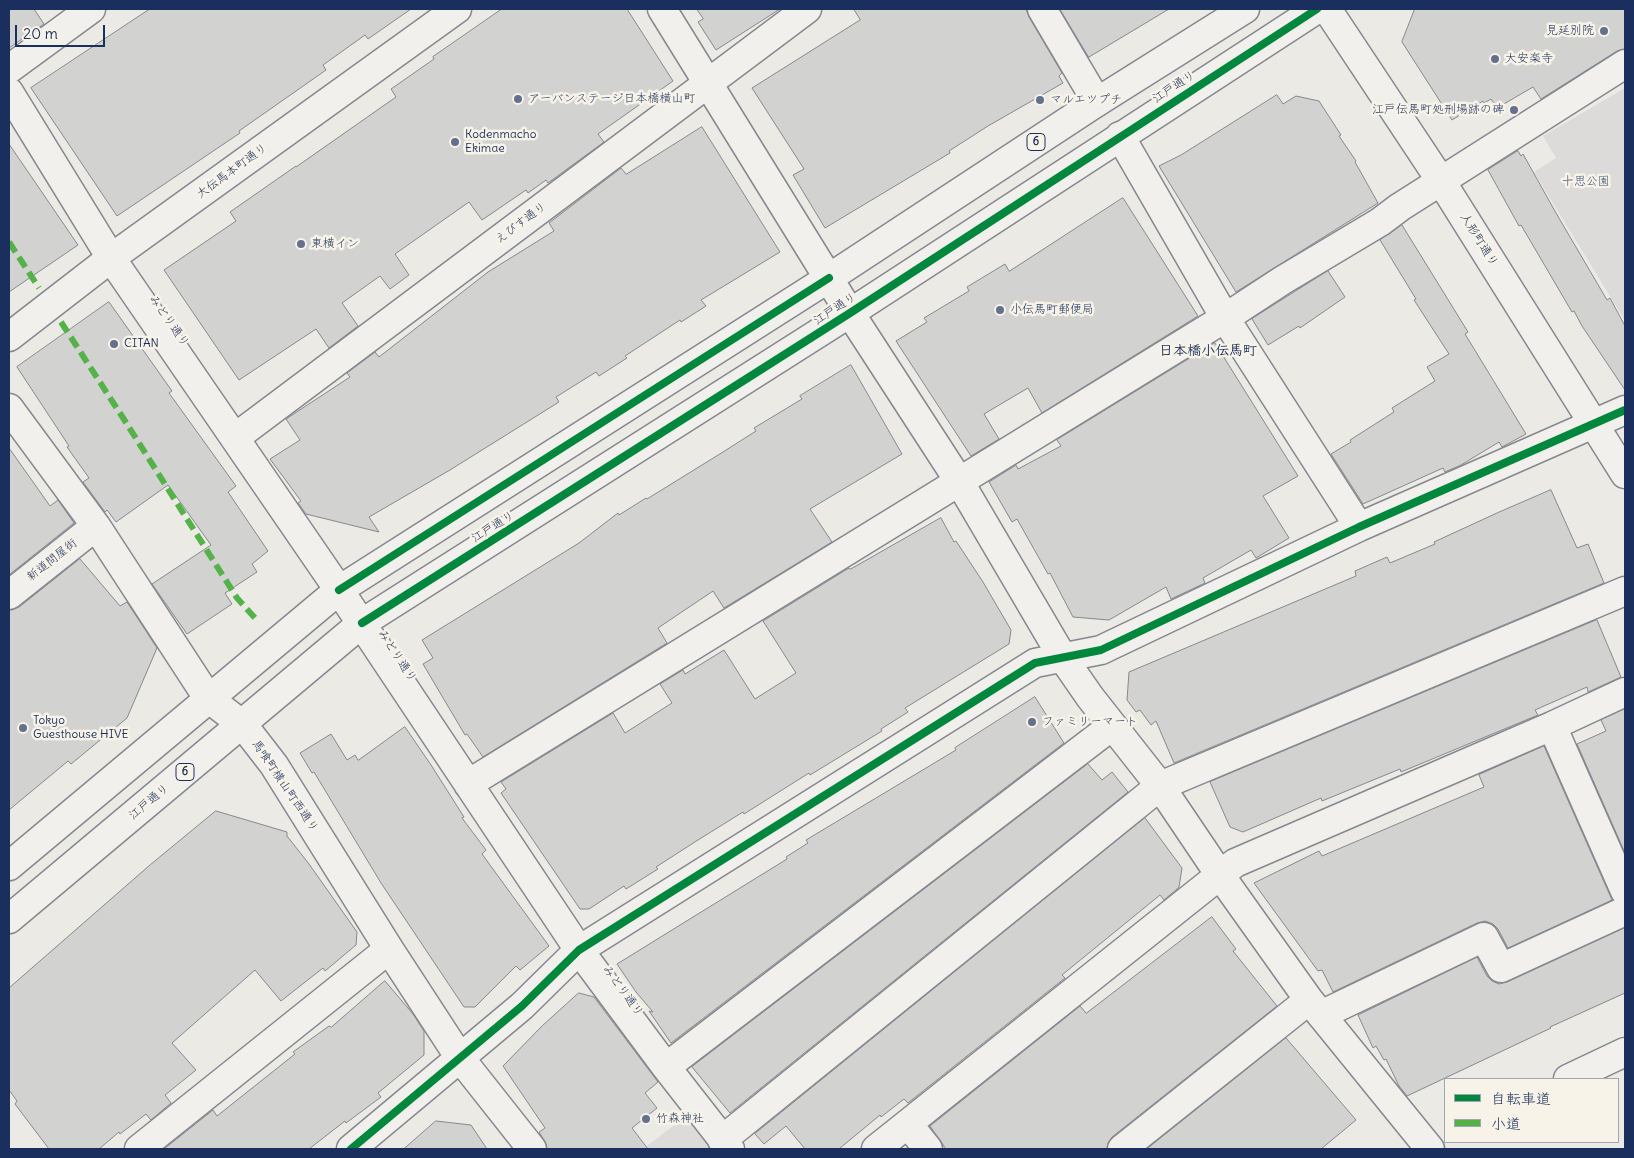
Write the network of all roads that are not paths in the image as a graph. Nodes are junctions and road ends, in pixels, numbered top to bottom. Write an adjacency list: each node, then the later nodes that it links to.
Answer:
1 (91, 9): 10 (main road)
2 (457, 9): 16 (main road, 大伝馬本町通り)
3 (662, 9): 11 (main road)
4 (807, 9): 11 (main road, えびす通り)
5 (1042, 9): 13 (main road)
6 (1245, 9): 13 (main road, 6)
7 (1317, 9): 14 (main road, 江戸通り / 6)
8 (1327, 9): 15 (main road, 人形町通り)
9 (1625, 64): 15 (main road)
10 (9, 69)
11 (708, 82): 17 (main road); 24 (main road, えびす通り)
12 (9, 92): 16 (main road, みどり通り)
13 (1097, 102): 17 (main road, 6)
14 (1120, 136): 18 (main road, 江戸通り / 6); 19 (main road)
15 (1441, 181): 19 (main road); 23 (main road, 人形町通り)
16 (111, 258): 20 (main road, 大伝馬本町通り); 24 (main road, みどり通り)
17 (829, 278): 18 (main road); 29 (main road, 6)
18 (850, 313): 26 (main road); 32 (main road, 江戸通り / 6)
19 (1225, 318): 26 (main road); 28 (main road)
20 (9, 336)
21 (9, 408): 27 (main road, 馬喰町横山町西通り)
22 (1625, 410): 23 (main road)
23 (1594, 423): 25 (main road, 人形町通り); 28 (main road)
24 (236, 437): 29 (main road, みどり通り)
25 (1625, 474)
26 (959, 482): 33 (main road); 39 (main road)
27 (96, 526): 31 (main road, 新道問屋街); 35 (main road, 馬喰町横山町西通り)
28 (1359, 526): 33 (main road)
29 (340, 590): 32 (main road, みどり通り); 35 (main road, 6)
30 (1625, 591): 40 (main road)
31 (9, 595)
32 (362, 624): 36 (main road, 江戸通り / 6); 39 (main road, みどり通り)
33 (1063, 658): 37 (main road); 47 (main road)
34 (1625, 692): 38 (main road)
35 (208, 698): 36 (main road, 馬喰町横山町西通り); 41 (main road, 6)
36 (243, 725): 45 (main road, 江戸通り / 6); 46 (main road, 馬喰町横山町西通り)
37 (1112, 726): 40 (main road); 51 (main road)
38 (1552, 726): 42 (main road); 43 (main road)
39 (468, 784): 47 (main road, みどり通り)
40 (1160, 786): 42 (main road); 54 (main road)
41 (9, 866)
42 (1220, 875): 48 (main road); 53 (main road)
43 (1625, 891)
44 (1625, 911): 48 (main road)
45 (9, 919)
46 (389, 949): 50 (main road, 馬喰町横山町西通り); 56 (main road)
47 (579, 950): 50 (main road); 51 (main road, みどり通り)
48 (1315, 1007): 55 (main road); 61 (main road)
49 (1625, 1052): 52 (main road)
50 (460, 1058): 57 (main road); 58 (main road, 馬喰町横山町西通り)
51 (666, 1067): 54 (main road, みどり通り)
52 (1570, 1078)
53 (908, 1124): 59 (main road); 60 (main road)
54 (726, 1144)
55 (1432, 1146)
56 (139, 1149)
57 (351, 1149)
58 (532, 1149)
59 (876, 1149)
60 (928, 1149)
61 (1122, 1149)

